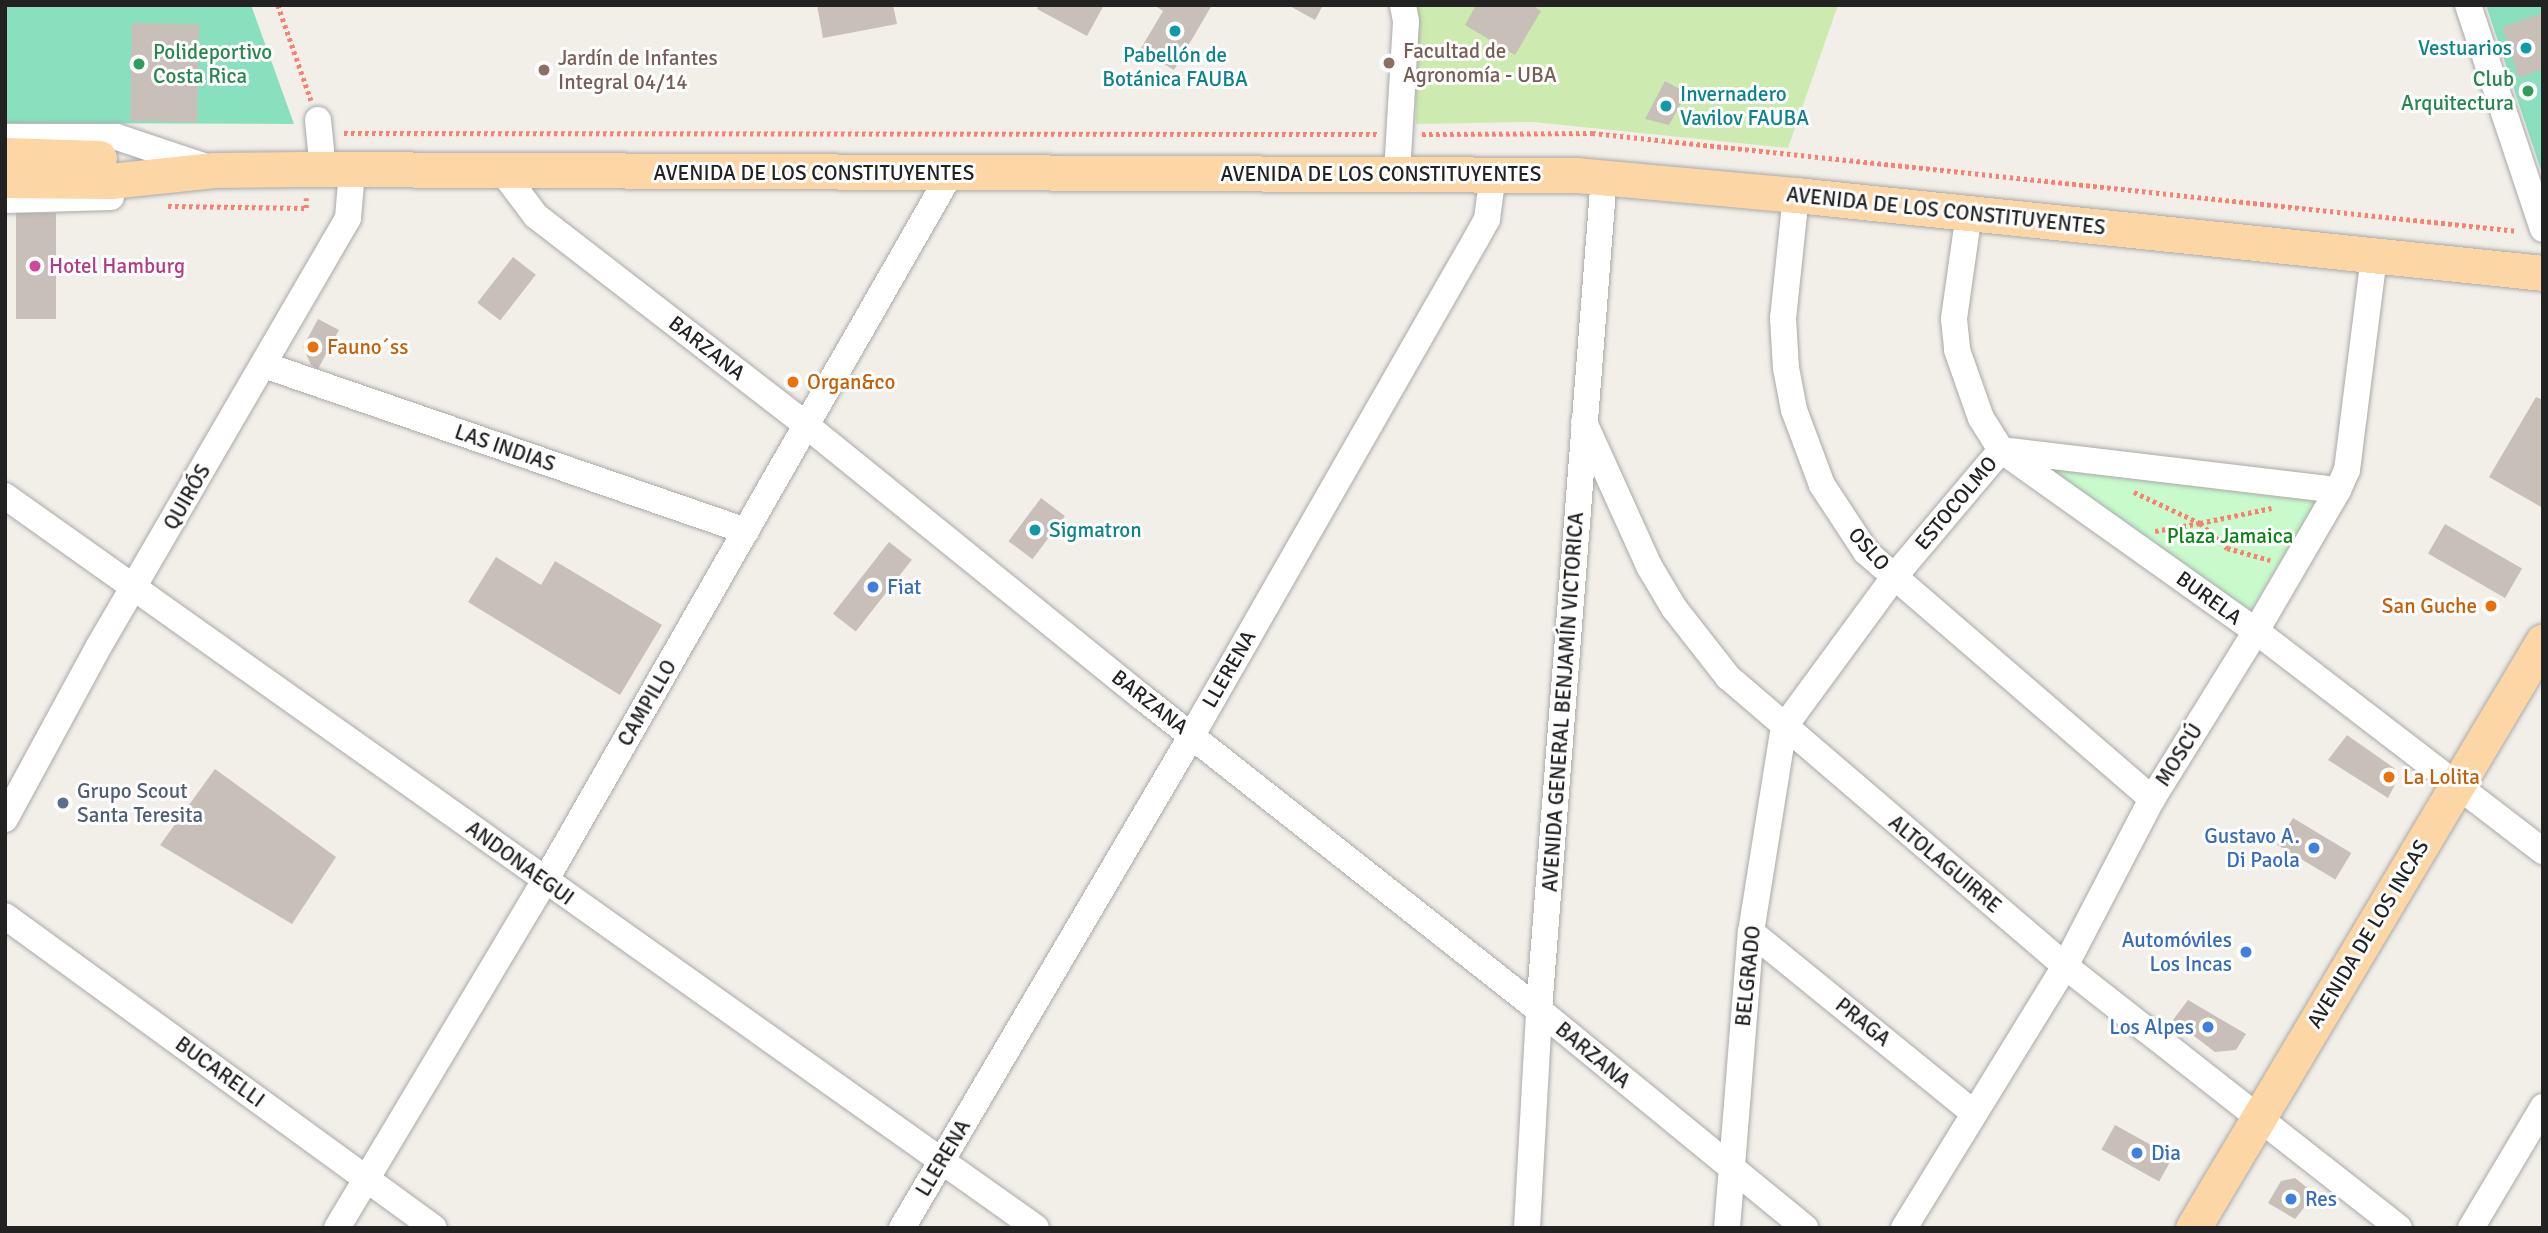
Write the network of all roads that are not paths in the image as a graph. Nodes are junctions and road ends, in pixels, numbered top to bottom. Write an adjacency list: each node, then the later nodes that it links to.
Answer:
1 (1403, 5): 9 (street)
2 (2468, 5): 17 (street)
3 (318, 120): 7 (street, QUIRÓS)
4 (5, 136): 6 (street, AVENIDA DE LOS CONSTITUYENTES)
5 (5, 155): 6 (main road, AVENIDA DE LOS CONSTITUYENTES)
6 (214, 170): 7 (main road, AVENIDA DE LOS CONSTITUYENTES); 13 (main road, AVENIDA DE LOS CONSTITUYENTES); 15 (street, AVENIDA DE LOS CONSTITUYENTES)
7 (337, 170): 8 (main road, AVENIDA DE LOS CONSTITUYENTES); 20 (street, QUIRÓS)
8 (502, 171): 10 (main road, AVENIDA DE LOS CONSTITUYENTES); 22 (street, BARZANA)
9 (1397, 173): 10 (main road, AVENIDA DE LOS CONSTITUYENTES); 11 (main road, AVENIDA DE LOS CONSTITUYENTES)
10 (950, 174): 22 (street, CAMPILLO)
11 (1493, 174): 12 (main road, AVENIDA DE LOS CONSTITUYENTES); 32 (street, LLERENA)
12 (1604, 177): 14 (main road, AVENIDA DE LOS CONSTITUYENTES); 21 (street, AVENIDA GENERAL BENJAMÍN VICTORICA)
13 (5, 180)
14 (1797, 195): 16 (main road, AVENIDA DE LOS CONSTITUYENTES); 27 (street, OSLO)
15 (5, 200)
16 (1969, 213): 18 (main road, AVENIDA DE LOS CONSTITUYENTES); 23 (street, BURELA)
17 (2542, 227)
18 (2374, 256): 19 (main road, AVENIDA DE LOS CONSTITUYENTES); 24 (street, MOSCÚ)
19 (2543, 274)
20 (264, 365): 26 (street, LAS INDIAS); 28 (street, QUIRÓS)
21 (1584, 422): 31 (street, ALTOLAGUIRRE); 41 (street, AVENIDA GENERAL BENJAMÍN VICTORICA)
22 (806, 425): 26 (street, CAMPILLO); 32 (street, BARZANA)
23 (2001, 450): 24 (street, ESTOCOLMO); 27 (street, ESTOCOLMO); 29 (street, BURELA)
24 (2338, 490): 29 (street, MOSCÚ)
25 (5, 496): 28 (street, ANDONAEGUI)
26 (746, 531): 37 (street, CAMPILLO)
27 (1894, 577): 31 (street, ESTOCOLMO); 34 (street, OSLO)
28 (134, 587): 35 (street, QUIRÓS); 37 (street, ANDONAEGUI)
29 (2256, 631): 33 (street, BURELA); 34 (street, MOSCÚ)
30 (2543, 641): 33 (main road, AVENIDA DE LOS INCAS)
31 (1784, 727): 39 (street, BELGRADO); 40 (street, ALTOLAGUIRRE)
32 (1192, 735): 41 (street, BARZANA); 45 (street, LLERENA)
33 (2456, 784): 36 (street, BURELA); 44 (main road, AVENIDA DE LOS INCAS)
34 (2152, 799): 40 (street, MOSCÚ)
35 (5, 819)
36 (2543, 850)
37 (545, 881): 45 (street, ANDONAEGUI); 47 (street, CAMPILLO)
38 (5, 916): 47 (street, BUCARELLI)
39 (1751, 932): 43 (street, PRAGA); 46 (street, BELGRADO)
40 (2065, 966): 43 (street, MOSCÚ); 44 (street, ALTOLAGUIRRE)
41 (1539, 1010): 46 (street, BARZANA); 52 (street, AVENIDA GENERAL BENJAMÍN VICTORICA)
42 (2543, 1107): 58 (street)
43 (1974, 1113): 55 (street, MOSCÚ)
44 (2259, 1116): 56 (main road, AVENIDA DE LOS INCAS); 57 (street, ALTOLAGUIRRE)
45 (941, 1161): 50 (street, LLERENA); 51 (street, ANDONAEGUI)
46 (1731, 1168): 53 (street, BELGRADO); 54 (street, BARZANA)
47 (366, 1178): 48 (street, CAMPILLO); 49 (street, BUCARELLI)
48 (337, 1228)
49 (434, 1228)
50 (902, 1228)
51 (1036, 1228)
52 (1527, 1228)
53 (1727, 1228)
54 (1805, 1228)
55 (1905, 1228)
56 (2193, 1228)
57 (2399, 1228)
58 (2472, 1228)

